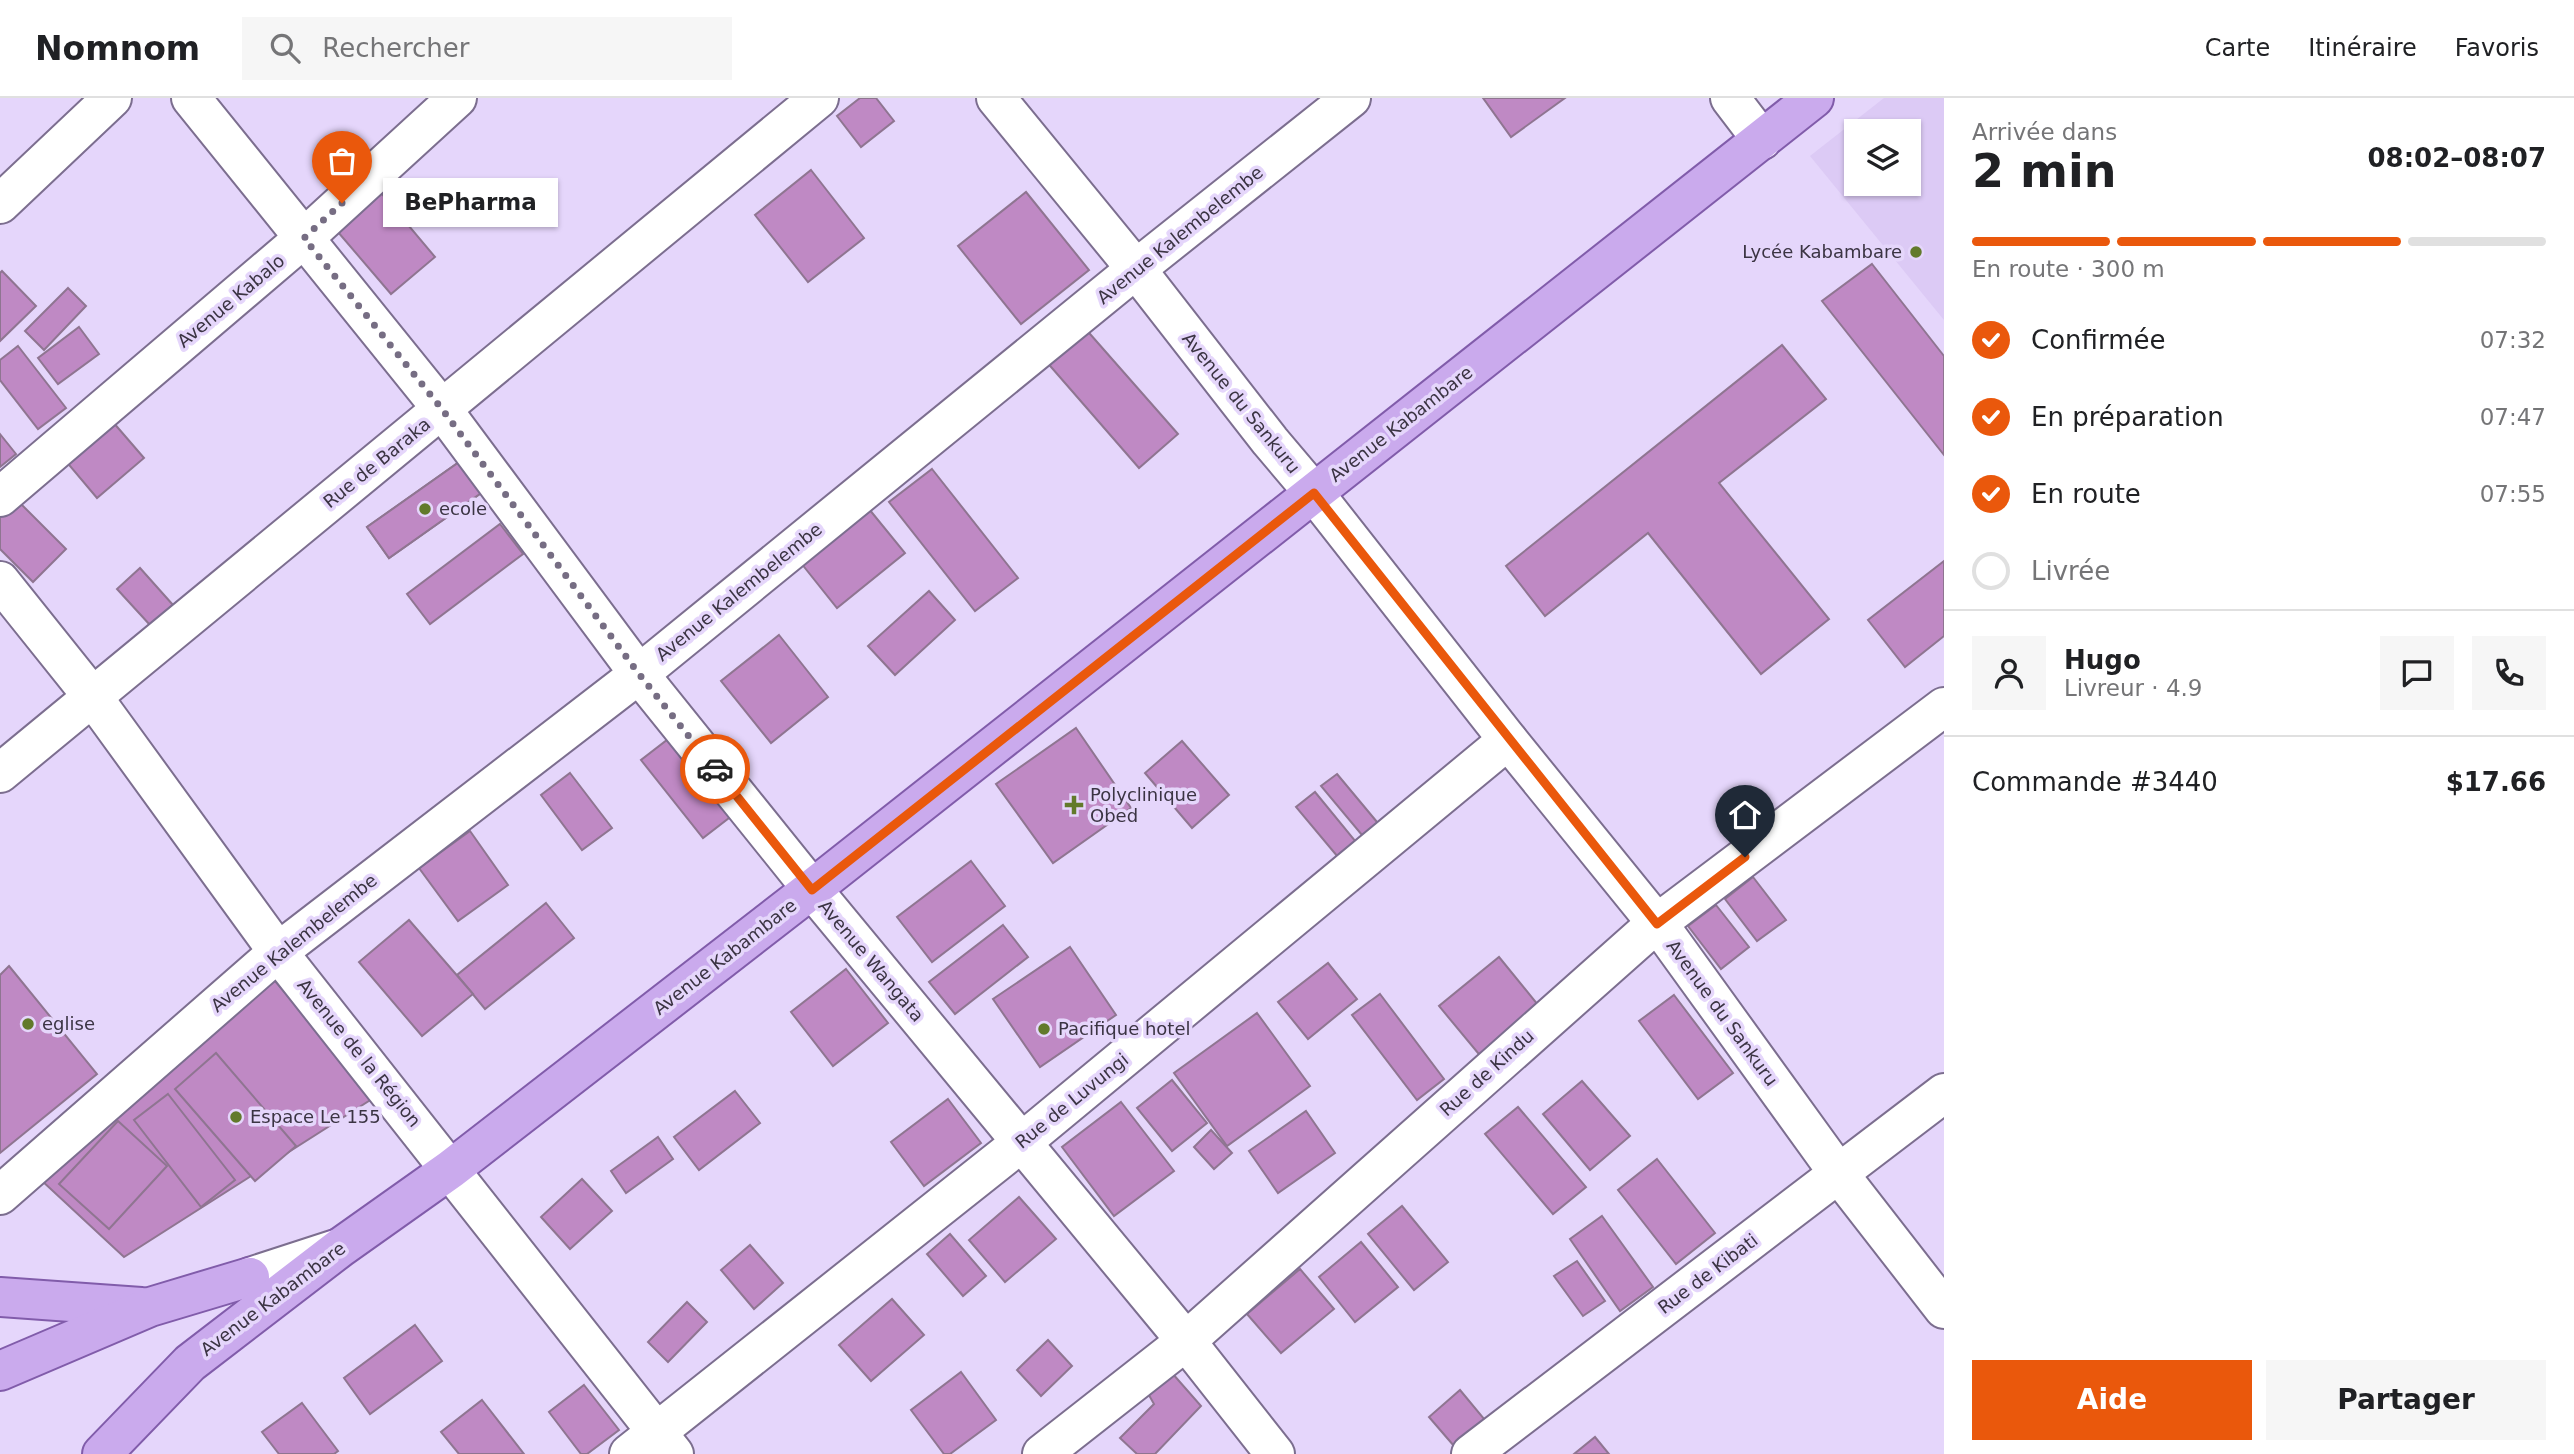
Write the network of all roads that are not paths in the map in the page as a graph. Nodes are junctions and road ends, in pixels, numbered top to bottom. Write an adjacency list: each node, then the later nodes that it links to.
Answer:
1 (112, 98): 10 (street)
2 (191, 98): 11 (street, Avenue Wangata)
3 (457, 98): 11 (street, Avenue Kabalo)
4 (818, 98): 13 (street, Rue de Baraka)
5 (996, 98): 12 (street, Avenue du Sankuru)
6 (1351, 98): 12 (street, Avenue Kalembelembe)
7 (1730, 98): 9 (street)
8 (1814, 98): 9 (main road, Avenue Kabambare)
9 (1762, 141): 14 (main road, Avenue Kabambare)
10 (0, 204)
11 (304, 238): 13 (street, Avenue Wangata); 15 (street, Avenue Kabalo)
12 (1136, 269): 14 (street, Avenue du Sankuru); 17 (street, Avenue Kalembelembe)
13 (442, 409): 17 (street, Avenue Wangata); 18 (street, Rue de Baraka)
14 (1314, 493): 20 (street, Avenue du Sankuru); 22 (main road, Avenue Kabambare)
15 (0, 497)
16 (0, 581): 18 (street, Avenue de la Région)
17 (639, 674): 22 (street, Avenue Wangata); 24 (street, Avenue Kalembelembe)
18 (92, 696): 21 (street, Rue de Baraka); 24 (street, Avenue de la Région)
19 (1944, 707): 23 (street, Rue de Kindu)
20 (1508, 740): 23 (street, Avenue du Sankuru); 26 (street, Rue de Luvungi)
21 (0, 774)
22 (812, 890): 26 (street, Avenue Wangata); 27 (main road, Avenue Kabambare)
23 (1657, 924): 28 (street, Avenue du Sankuru); 35 (street, Rue de Kindu)
24 (278, 952): 27 (street, Avenue de la Région); 29 (street, Avenue Kalembelembe)
25 (1944, 1093): 28 (street, Rue de Kibati)
26 (1022, 1142): 35 (street, Avenue Wangata); 37 (street, Rue de Luvungi)
27 (451, 1168): 30 (main road, Avenue Kabambare); 37 (street, Avenue de la Région)
28 (1839, 1174): 34 (street, Avenue du Sankuru); 41 (street, Rue de Kibati)
29 (0, 1195)
30 (341, 1247): 31 (street); 38 (main road, Avenue Kabambare)
31 (250, 1277): 33 (main road)
32 (0, 1297): 33 (main road)
33 (150, 1307): 36 (main road)
34 (1944, 1309)
35 (1186, 1341): 39 (street, Rue de Kindu); 40 (street, Avenue Wangata)
36 (0, 1371)
37 (653, 1447)
38 (102, 1454)
39 (1042, 1454)
40 (1275, 1454)
41 (1471, 1454)

